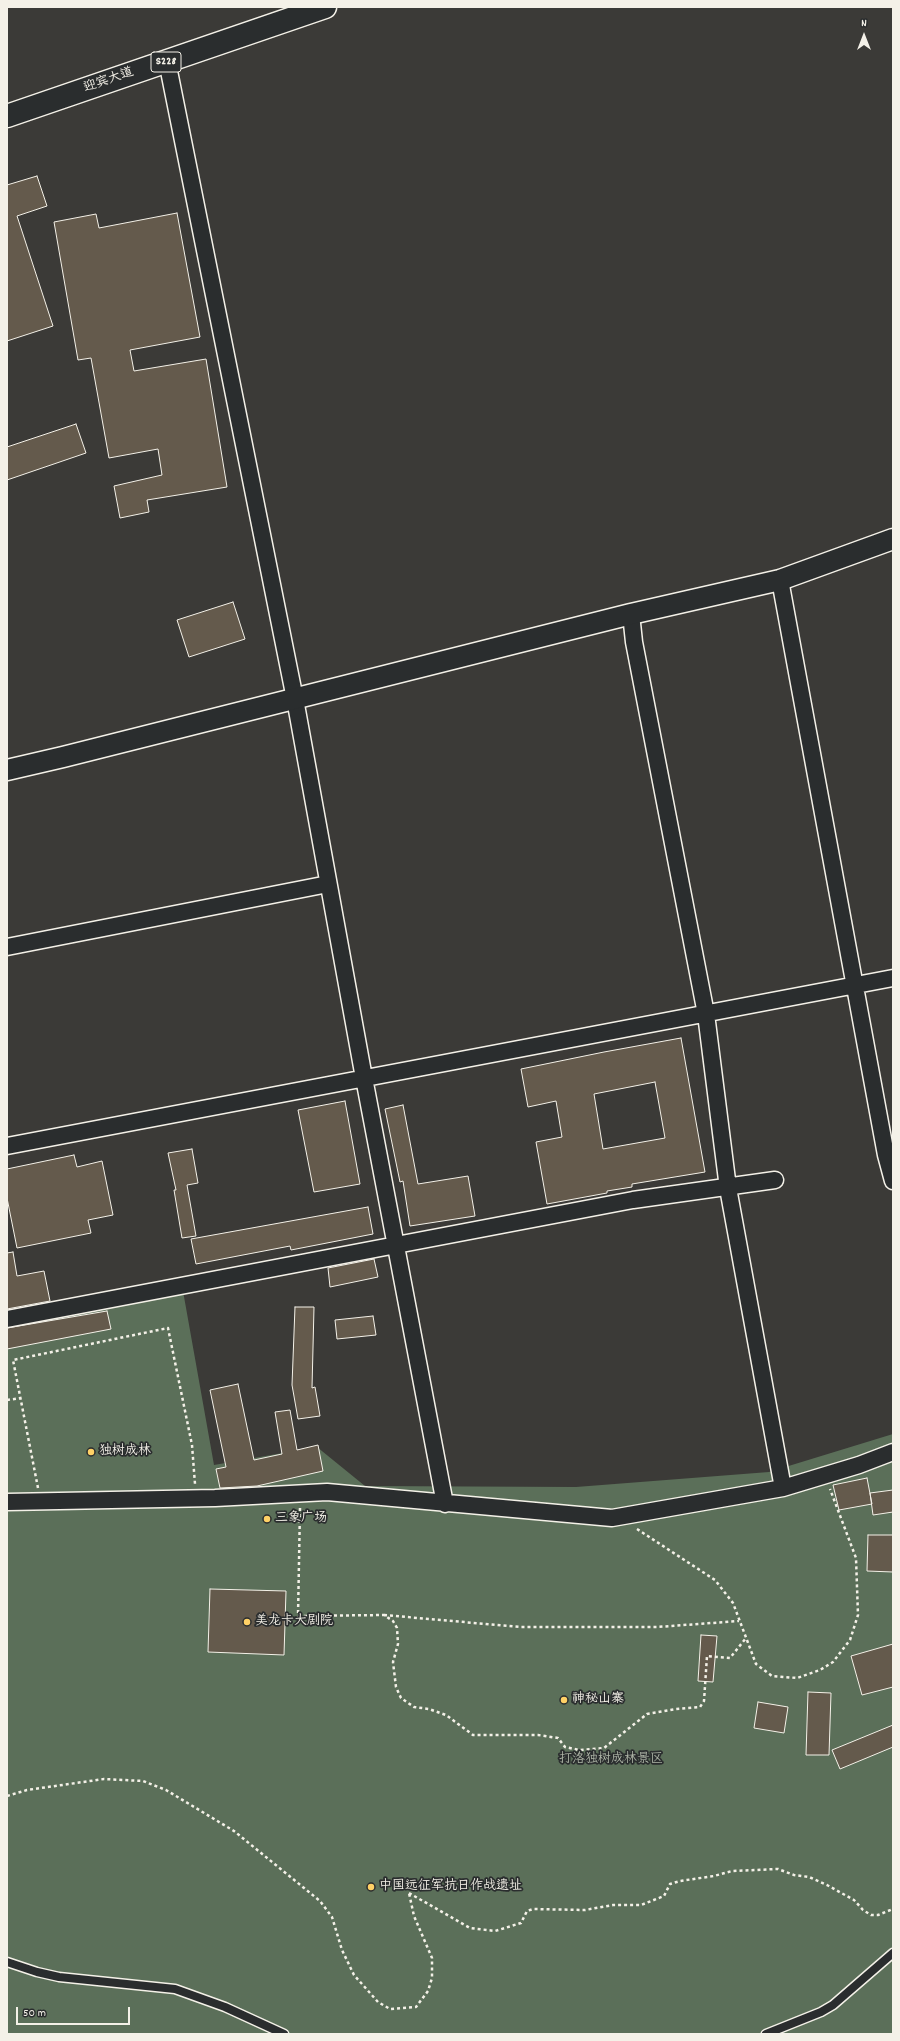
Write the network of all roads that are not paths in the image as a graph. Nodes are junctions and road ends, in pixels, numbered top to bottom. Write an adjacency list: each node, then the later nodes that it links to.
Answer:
1 (325, 7): 2 (main road, 迎宾大道 / S228)
2 (167, 61): 3 (main road, 迎宾大道 / S228); 7 (street)
3 (7, 116)
4 (893, 539): 5 (street)
5 (780, 580): 6 (street); 12 (street)
6 (631, 614): 7 (street); 13 (street)
7 (295, 699): 8 (street); 9 (street)
8 (7, 770)
9 (328, 884): 10 (street); 14 (street)
10 (7, 947)
11 (893, 978): 12 (street)
12 (855, 986): 13 (street); 17 (street)
13 (706, 1014): 14 (street); 18 (street)
14 (364, 1078): 15 (street); 19 (street)
15 (7, 1146)
16 (775, 1180): 18 (street)
17 (893, 1181)
18 (728, 1188): 19 (street); 22 (street)
19 (395, 1245): 20 (street); 24 (street)
20 (7, 1319)
21 (893, 1452): 22 (street)
22 (783, 1488): 24 (street)
23 (7, 1502): 24 (street)
24 (445, 1504)
25 (893, 1953): 28 (lane)
26 (7, 1962): 27 (lane)
27 (284, 2034)
28 (766, 2034)

